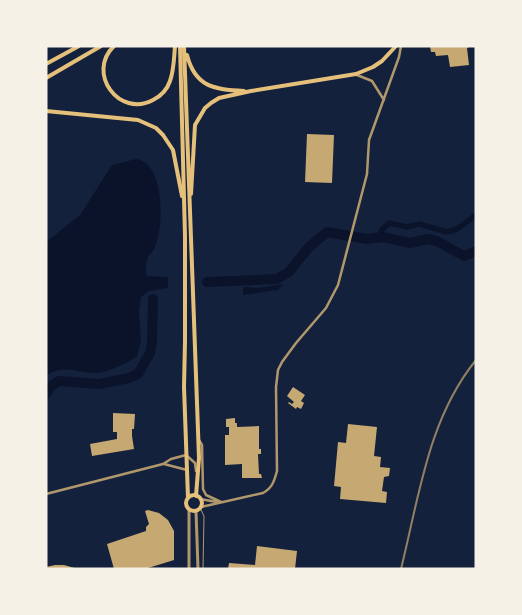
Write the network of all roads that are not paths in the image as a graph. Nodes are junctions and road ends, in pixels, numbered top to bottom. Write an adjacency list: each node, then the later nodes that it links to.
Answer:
1 (78, 46): 9 (main road)
2 (101, 46): 11 (main road)
3 (114, 46): 4 (main road)
4 (175, 46)
5 (180, 46): 15 (main road)
6 (185, 46): 12 (main road); 16 (main road)
7 (396, 46): 10 (main road)
8 (401, 46): 13 (street)
9 (46, 64)
10 (356, 74): 12 (main road); 13 (street)
11 (46, 78)
12 (251, 91): 16 (main road)
13 (384, 100): 25 (street)
14 (46, 111): 15 (main road)
15 (182, 196): 18 (main road)
16 (190, 216): 17 (main road)
17 (198, 439): 21 (main road); 25 (street)
18 (186, 455): 19 (street); 20 (main road); 21 (street)
19 (163, 464): 20 (street); 22 (street)
20 (187, 470): 24 (main road)
21 (197, 475): 23 (main road)
22 (46, 494)
23 (198, 497): 24 (main road); 25 (street); 27 (main road)
24 (188, 498): 26 (main road)
25 (221, 502): 27 (street)
26 (189, 509): 27 (main road); 28 (street)
27 (199, 509): 29 (street); 30 (lane)
28 (189, 569)
29 (198, 569)
30 (202, 569)

